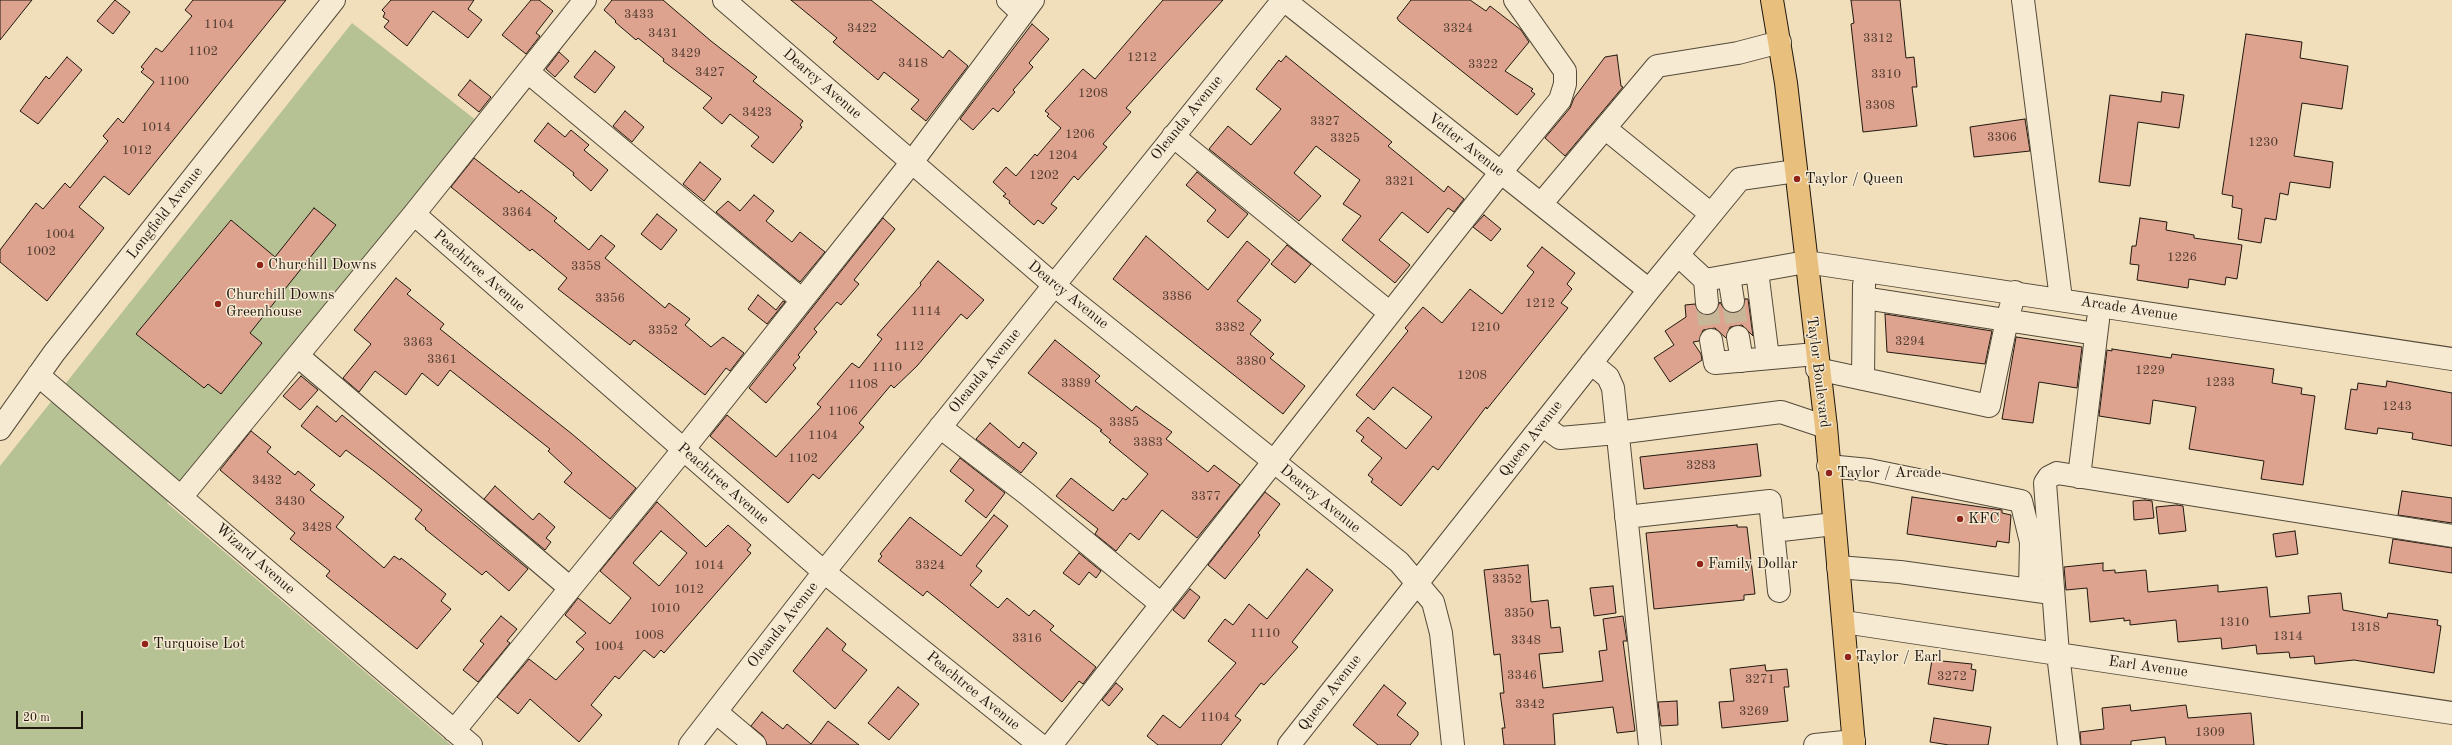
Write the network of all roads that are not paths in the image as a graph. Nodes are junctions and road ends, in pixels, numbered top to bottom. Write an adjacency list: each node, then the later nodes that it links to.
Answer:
1 (334, 0): 45 (street, Longfield Avenue)
2 (585, 0): 10 (street)
3 (724, 0): 13 (street, Dearcy Avenue)
4 (1284, 0): 12 (street, Oleanda Avenue); 15 (street, Vetter Avenue)
5 (1515, 0): 15 (street)
6 (1772, 0): 9 (main road, Taylor Boulevard)
7 (2023, 0): 29 (street)
8 (1021, 4): 13 (street)
9 (1780, 42): 11 (street); 14 (main road, Taylor Boulevard)
10 (528, 72): 17 (street); 30 (street)
11 (1606, 129): 16 (street); 18 (street)
12 (1173, 136): 25 (street, Oleanda Avenue); 34 (street)
13 (912, 162): 25 (street, Dearcy Avenue); 30 (street)
14 (1796, 171): 18 (street, Queen Avenue); 20 (main road, Taylor Boulevard)
15 (1501, 172): 16 (street, Vetter Avenue); 34 (street)
16 (1541, 204): 26 (street, Vetter Avenue)
17 (414, 214): 39 (street); 53 (street, Peachtree Avenue)
18 (1711, 214): 19 (street, Queen Avenue)
19 (1678, 255): 24 (street); 26 (street, Queen Avenue)
20 (1806, 262): 21 (street, Arcade Avenue); 22 (street, Arcade Avenue); 43 (main road, Taylor Boulevard)
21 (1865, 270): 27 (street, Arcade Avenue); 28 (street)
22 (1757, 271): 23 (street, Arcade Avenue); 40 (street)
23 (1729, 276): 24 (street, Arcade Avenue); 31 (street)
24 (1705, 280): 32 (street)
25 (1054, 285): 49 (street, Oleanda Avenue); 54 (street, Dearcy Avenue)
26 (1649, 290): 44 (street, Queen Avenue)
27 (2015, 292): 29 (street, Arcade Avenue); 35 (street)
28 (1864, 298): 35 (street); 46 (street)
29 (2061, 299): 33 (street, Arcade Avenue)
30 (802, 300): 53 (street)
31 (1733, 301)
32 (1707, 303)
33 (2100, 305): 36 (street); 41 (street, Arcade Avenue)
34 (1390, 313): 54 (street)
35 (2007, 320): 36 (street); 46 (street)
36 (2096, 334): 56 (street)
37 (1738, 337): 42 (street)
38 (1711, 340): 42 (street)
39 (298, 356): 57 (street); 65 (street)
40 (1768, 358): 42 (street); 43 (street)
41 (2452, 359)
42 (1742, 360)
43 (1817, 361): 46 (street); 50 (main road, Taylor Boulevard)
44 (1591, 363): 48 (street, Queen Avenue); 52 (street)
45 (38, 375): 47 (street, Longfield Avenue); 57 (street, Wizard Avenue)
46 (1864, 379)
47 (6, 407): 51 (street, Longfield Avenue)
48 (1542, 425): 52 (street); 64 (street, Queen Avenue)
49 (940, 427): 63 (street, Oleanda Avenue); 69 (street)
50 (1826, 427): 52 (street); 55 (main road, Taylor Boulevard)
51 (0, 429)
52 (1617, 433): 58 (street)
53 (683, 450): 63 (street, Peachtree Avenue); 65 (street)
54 (1273, 461): 64 (street, Dearcy Avenue); 69 (street)
55 (1828, 466): 59 (main road, Taylor Boulevard); 66 (street)
56 (2079, 477): 61 (street); 68 (street)
57 (182, 496): 74 (street, Wizard Avenue)
58 (1626, 518): 60 (street); 83 (street)
59 (1834, 524): 60 (street); 62 (main road, Taylor Boulevard)
60 (1773, 531): 67 (street)
61 (2452, 536)
62 (1838, 567): 66 (street); 70 (main road, Taylor Boulevard)
63 (824, 572): 72 (street, Oleanda Avenue); 79 (street, Peachtree Avenue)
64 (1418, 583): 81 (street, Queen Avenue); 82 (street, Dearcy Avenue)
65 (570, 588): 74 (street)
66 (2030, 590): 68 (street)
67 (1779, 591)
68 (2053, 593): 71 (street)
69 (1161, 604): 80 (street)
70 (1844, 622): 71 (street, Earl Avenue); 75 (main road, Taylor Boulevard)
71 (2058, 654): 73 (street, Earl Avenue); 85 (street)
72 (716, 712): 77 (street, Oleanda Avenue); 78 (street)
73 (2452, 714)
74 (454, 731): 76 (street, Wizard Avenue)
75 (1854, 743): 84 (street)
76 (471, 745)
77 (690, 745)
78 (755, 745)
79 (1040, 745)
80 (1051, 745)
81 (1289, 745)
82 (1453, 745)
83 (1650, 745)
84 (1815, 745)
85 (2069, 745)

